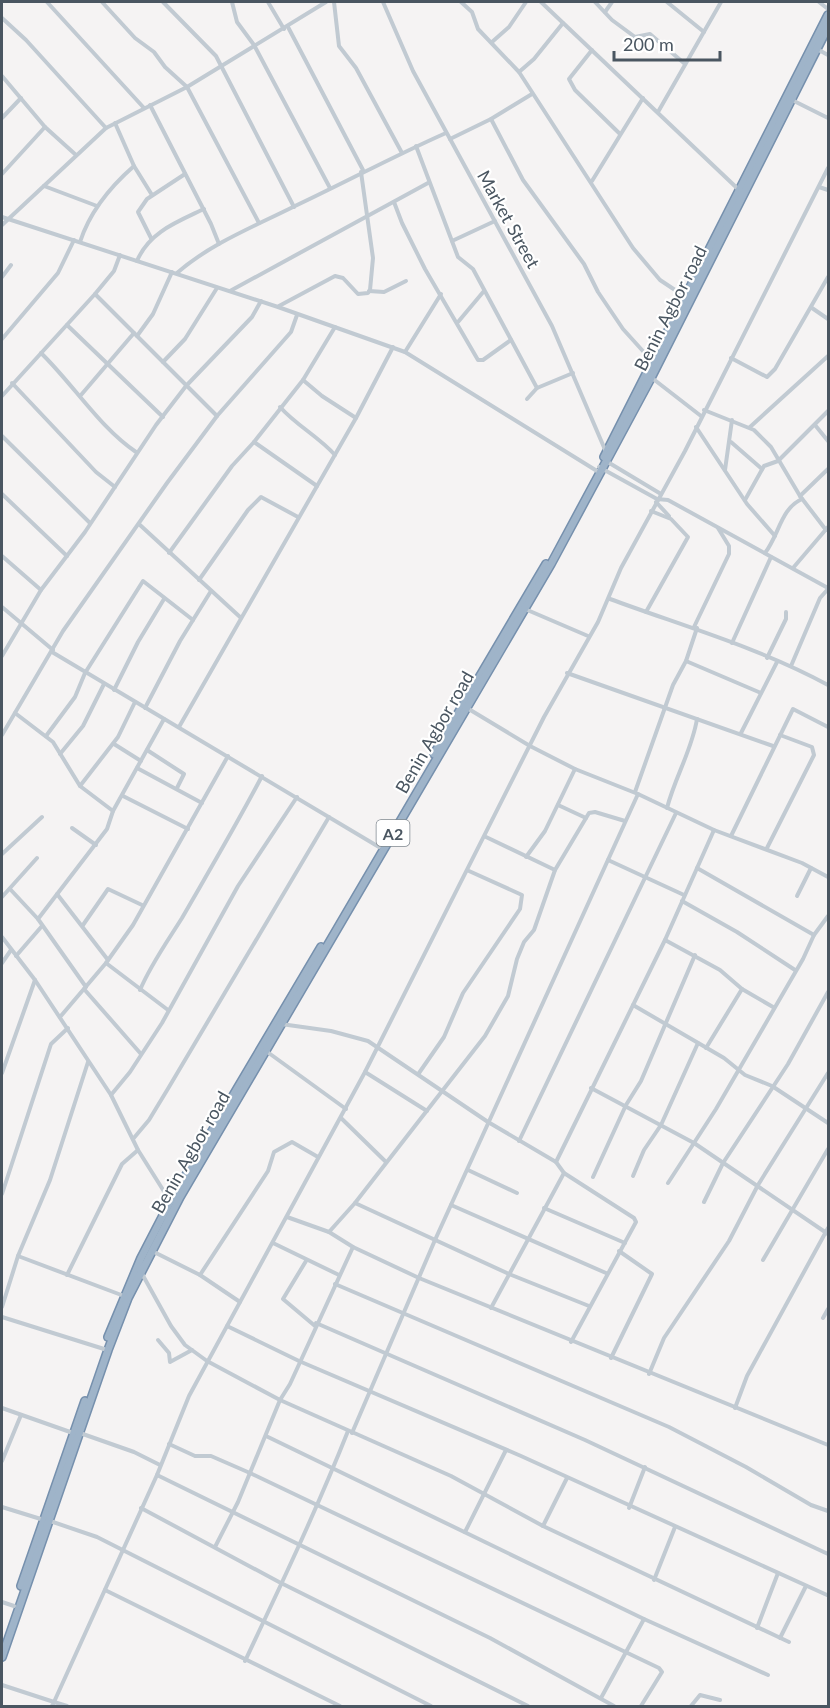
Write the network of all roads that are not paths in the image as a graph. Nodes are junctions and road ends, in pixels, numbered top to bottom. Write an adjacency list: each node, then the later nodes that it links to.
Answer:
1 (47, 2): 40 (street)
2 (102, 2): 34 (street)
3 (163, 2): 31 (street)
4 (232, 2): 26 (street)
5 (268, 2): 23 (street)
6 (326, 2): 23 (street)
7 (334, 2): 52 (street)
8 (383, 2): 48 (street, Market Street)
9 (461, 2): 25 (street)
10 (526, 2): 25 (street)
11 (541, 2): 21 (street)
12 (596, 2): 18 (street)
13 (612, 2): 18 (street)
14 (667, 2): 24 (street)
15 (721, 2): 24 (street)
16 (819, 2): 17 (street)
17 (828, 9)
18 (605, 12): 30 (street)
19 (828, 15): 64 (highway, Benin Agbor road / A2)
20 (2, 18): 47 (street)
21 (563, 22): 28 (street); 32 (street)
22 (828, 27): 27 (highway, Benin Agbor road / A2)
23 (286, 28): 26 (street); 56 (street)
24 (704, 32): 30 (street)
25 (492, 42): 32 (street)
26 (254, 45): 31 (street); 63 (street)
27 (817, 49): 29 (street); 38 (highway, Benin Agbor road / A2)
28 (592, 50): 37 (street); 49 (street)
29 (828, 55)
30 (685, 64): 41 (street)
31 (221, 65): 34 (street); 69 (street)
32 (519, 72): 35 (street)
33 (2, 76): 36 (street)
34 (187, 87): 39 (street); 75 (street)
35 (532, 94): 44 (street); 59 (street)
36 (21, 98): 42 (street); 46 (street)
37 (643, 98): 41 (street); 49 (street)
38 (792, 100): 43 (street); 115 (highway, Benin Agbor road / A2)
39 (150, 105): 40 (street); 58 (street)
40 (144, 108): 45 (street)
41 (658, 112): 64 (street)
42 (2, 118)
43 (828, 118)
44 (492, 119): 50 (street); 111 (street)
45 (115, 123): 47 (street); 54 (street)
46 (45, 127): 53 (street); 57 (street)
47 (106, 128): 53 (street)
48 (446, 133): 50 (street, Market Street); 51 (street)
49 (620, 134): 59 (street)
50 (450, 139): 74 (street, Market Street)
51 (416, 147): 52 (street); 60 (street)
52 (402, 153): 56 (street)
53 (76, 155): 61 (street)
54 (134, 166): 66 (street); 68 (street)
55 (828, 168): 62 (street)
56 (362, 171): 63 (street); 71 (street)
57 (2, 174)
58 (185, 174): 66 (street); 70 (street)
59 (592, 181): 94 (street)
60 (428, 183): 67 (street); 79 (street)
61 (44, 186): 68 (street); 73 (street)
62 (819, 187): 65 (street); 110 (street)
63 (330, 188): 69 (street)
64 (739, 190): 94 (highway, Benin Agbor road / A2)
65 (828, 190)
66 (152, 195): 77 (street)
67 (394, 202): 71 (street); 93 (street)
68 (97, 206): 78 (street)
69 (294, 207): 75 (street)
70 (204, 209): 77 (street); 80 (street)
71 (365, 216): 89 (street); 91 (street)
72 (2, 217): 73 (street)
73 (8, 219): 76 (street); 78 (street)
74 (495, 221): 79 (street); 114 (street, Market Street)
75 (259, 223): 80 (street)
76 (2, 225)
77 (151, 238): 82 (street)
78 (77, 241): 81 (street); 104 (street)
79 (452, 241): 90 (street)
80 (219, 244): 84 (street)
81 (120, 255): 82 (street); 92 (street)
82 (137, 261): 84 (street)
83 (12, 265): 85 (street)
84 (174, 273): 88 (street); 103 (street)
85 (2, 277)
86 (828, 277): 97 (street)
87 (406, 281): 89 (street)
88 (217, 288): 91 (street); 112 (street)
89 (369, 291): 96 (street)
90 (484, 291): 100 (street); 105 (street)
91 (230, 292): 95 (street)
92 (95, 294): 101 (street); 103 (street)
93 (441, 294): 100 (street); 107 (street)
94 (684, 296): 111 (highway, Benin Agbor road / A2)
95 (261, 301): 96 (street); 118 (street)
96 (278, 307): 98 (street)
97 (812, 308): 99 (street); 110 (street)
98 (297, 315): 102 (street); 126 (street)
99 (828, 319)
100 (458, 322): 105 (street)
101 (67, 325): 108 (street); 113 (street)
102 (335, 327): 106 (street); 116 (street)
103 (135, 335): 112 (street); 113 (street)
104 (2, 339)
105 (511, 340): 119 (street)
106 (393, 347): 107 (street); 129 (street)
107 (405, 352): 142 (street)
108 (41, 353): 117 (street); 120 (street)
109 (828, 356): 133 (street)
110 (731, 358): 124 (street)
111 (651, 360): 140 (highway, Benin Agbor road / A2)
112 (163, 362): 118 (street)
113 (108, 363): 120 (street); 128 (street)
114 (573, 373): 119 (street); 140 (street, Market Street)
115 (651, 378): 127 (street); 140 (highway, Benin Agbor road / A2)
116 (303, 380): 123 (street); 129 (street)
117 (12, 383): 121 (street); 147 (street)
118 (186, 386): 126 (street); 128 (street)
119 (537, 388): 122 (street)
120 (81, 395): 138 (street)
121 (2, 396)
122 (527, 399)
123 (280, 407): 136 (street); 139 (street)
124 (704, 410): 127 (street); 130 (street)
125 (828, 411): 131 (street)
126 (217, 416): 156 (street)
127 (701, 416): 132 (street)
128 (163, 417): 138 (street)
129 (356, 418): 139 (street)
130 (732, 420): 133 (street); 137 (street)
131 (815, 425): 135 (street); 141 (street)
132 (696, 427): 145 (street); 150 (street)
133 (750, 427): 141 (street)
134 (2, 436): 155 (street)
135 (828, 441)
136 (254, 442): 146 (street); 160 (street)
137 (730, 442): 143 (street); 145 (street)
138 (136, 452): 147 (street)
139 (335, 455): 146 (street)
140 (605, 457): 142 (highway, Benin Agbor road / A2); 150 (street)
141 (778, 461): 143 (street); 149 (street)
142 (600, 469): 150 (street); 173 (highway, Benin Agbor road / A2); 237 (highway, Benin Agbor road / A2)
143 (762, 469): 151 (street)
144 (828, 469): 149 (street)
145 (725, 471): 151 (street)
146 (317, 486): 153 (street)
147 (114, 487): 155 (street)
148 (2, 494): 163 (street)
149 (801, 497): 158 (street); 159 (street)
150 (659, 498): 152 (street); 154 (street); 157 (street)
151 (745, 500): 159 (street)
152 (651, 511): 154 (street); 171 (street)
153 (299, 517): 166 (street); 176 (street)
154 (670, 518): 174 (street)
155 (90, 523): 163 (street)
156 (140, 525): 160 (street); 182 (street)
157 (716, 527): 161 (street); 179 (street)
158 (827, 529): 165 (street)
159 (775, 537): 161 (street)
160 (169, 553): 166 (street)
161 (765, 553): 164 (street)
162 (2, 556): 168 (street)
163 (67, 556): 168 (street)
164 (771, 557): 165 (street); 181 (street)
165 (793, 568): 167 (street)
166 (199, 580): 169 (street)
167 (828, 588): 187 (street)
168 (42, 590): 178 (street)
169 (212, 591): 176 (street); 177 (street)
170 (164, 599): 177 (street); 188 (street); 192 (street)
171 (610, 599): 174 (street); 180 (street)
172 (2, 607): 178 (street)
173 (525, 609): 180 (street); 196 (highway, Benin Agbor road / A2)
174 (646, 612): 179 (street)
175 (786, 612): 184 (street)
176 (240, 617): 201 (street)
177 (193, 620): 195 (street)
178 (22, 622): 182 (street); 183 (street)
179 (695, 627): 181 (street); 185 (street)
180 (588, 636): 189 (street)
181 (732, 643): 184 (street)
182 (52, 651): 188 (street); 198 (street)
183 (2, 655)
184 (767, 658): 186 (street)
185 (686, 661): 193 (street); 197 (street)
186 (777, 662): 187 (street); 193 (street)
187 (791, 666): 191 (street)
188 (85, 673): 190 (street); 206 (street)
189 (567, 674): 197 (street); 208 (street)
190 (104, 684): 192 (street); 211 (street)
191 (828, 685)
192 (114, 690): 194 (street)
193 (761, 693): 203 (street)
194 (135, 702): 195 (street); 207 (street)
195 (145, 708): 199 (street)
196 (466, 708): 208 (street); 279 (highway, Benin Agbor road / A2)
197 (665, 708): 200 (street); 219 (street)
198 (15, 713): 204 (street); 206 (street)
199 (164, 719): 201 (street); 210 (street)
200 (697, 719): 203 (street); 224 (street)
201 (179, 727): 212 (street)
202 (828, 727): 205 (street)
203 (741, 733): 209 (street)
204 (2, 735)
205 (780, 735): 209 (street); 238 (street)
206 (46, 736): 211 (street)
207 (114, 744): 213 (street); 217 (street)
208 (530, 746): 215 (street); 235 (street)
209 (773, 746): 234 (street)
210 (147, 750): 213 (street); 218 (street)
211 (60, 754): 217 (street)
212 (228, 756): 216 (street); 222 (street)
213 (141, 761): 214 (street)
214 (137, 768): 218 (street); 220 (street)
215 (575, 769): 219 (street); 223 (street)
216 (262, 776): 221 (street); 273 (street)
217 (80, 786): 225 (street)
218 (177, 788): 222 (street)
219 (637, 793): 224 (street); 230 (street)
220 (123, 796): 225 (street); 232 (street)
221 (297, 797): 227 (street); 277 (street)
222 (202, 803): 232 (street)
223 (558, 805): 229 (street); 240 (street)
224 (667, 808): 226 (street)
225 (113, 811): 236 (street)
226 (676, 813): 233 (street); 248 (street)
227 (328, 817): 237 (street); 306 (street)
228 (42, 818): 239 (street)
229 (586, 818): 230 (street); 245 (street)
230 (625, 822): 242 (street)
231 (72, 828): 236 (street)
232 (188, 829): 255 (street)
233 (714, 830): 234 (street); 243 (street)
234 (731, 836): 238 (street)
235 (486, 837): 240 (street); 246 (street)
236 (96, 844): 250 (street)
237 (380, 847): 297 (highway, Benin Agbor road / A2)
238 (767, 848): 244 (street)
239 (2, 854)
240 (526, 856): 245 (street)
241 (38, 858): 249 (street)
242 (608, 860): 248 (street); 303 (street)
243 (697, 868): 251 (street); 261 (street)
244 (811, 868): 247 (street); 252 (street)
245 (555, 870): 295 (street)
246 (469, 871): 283 (street); 291 (street)
247 (828, 877)
248 (643, 878): 251 (street); 307 (street)
249 (10, 889): 253 (street); 257 (street)
250 (57, 894): 257 (street); 259 (street)
251 (684, 895): 254 (street)
252 (797, 896)
253 (2, 897)
254 (682, 901): 263 (street); 269 (street)
255 (142, 905): 259 (street); 267 (street)
256 (828, 916): 258 (street)
257 (38, 919): 260 (street)
258 (827, 924): 261 (street)
259 (83, 925): 267 (street)
260 (42, 926): 265 (street); 271 (street)
261 (814, 935): 269 (street)
262 (2, 937): 264 (street)
263 (665, 940): 266 (street); 275 (street)
264 (11, 951): 265 (street); 268 (street)
265 (16, 956): 270 (street)
266 (695, 956): 272 (street); 280 (street)
267 (107, 962): 271 (street); 273 (street)
268 (2, 963)
269 (795, 970): 276 (street)
270 (35, 980): 278 (street); 290 (street)
271 (85, 988): 278 (street); 286 (street)
272 (742, 988): 276 (street); 284 (street)
273 (140, 990): 277 (street)
274 (828, 992): 293 (street)
275 (633, 1005): 280 (street); 294 (street)
276 (773, 1006): 288 (street)
277 (168, 1010): 286 (street)
278 (60, 1017): 281 (street)
279 (281, 1024): 283 (street); 285 (highway, Benin Agbor road / A2)
280 (667, 1024): 282 (street); 298 (street)
281 (68, 1028): 287 (street); 322 (street)
282 (698, 1043): 284 (street); 305 (street)
283 (377, 1048): 289 (street); 291 (street)
284 (706, 1048): 288 (street)
285 (266, 1050): 297 (highway, Benin Agbor road / A2); 299 (street)
286 (141, 1054): 296 (street)
287 (88, 1061): 296 (street); 339 (street)
288 (738, 1068): 293 (street); 308 (street)
289 (365, 1072): 299 (street); 301 (street)
290 (2, 1073)
291 (419, 1073): 295 (street)
292 (828, 1073): 300 (street)
293 (772, 1086): 300 (street); 314 (street)
294 (591, 1088): 298 (street); 313 (street)
295 (442, 1091): 301 (street); 303 (street)
296 (111, 1095): 306 (street)
297 (232, 1105): 323 (highway, Benin Agbor road / A2); 337 (highway, Benin Agbor road / A2)
298 (626, 1105): 305 (street); 318 (street)
299 (346, 1109): 302 (street)
300 (804, 1109): 304 (street); 320 (street)
301 (426, 1111): 312 (street)
302 (341, 1118): 311 (street); 312 (street)
303 (488, 1122): 307 (street); 315 (street)
304 (828, 1123)
305 (661, 1125): 308 (street); 317 (street)
306 (133, 1139): 310 (street)
307 (519, 1141): 313 (street)
308 (694, 1143): 314 (street); 319 (street)
309 (828, 1149): 328 (street)
310 (138, 1150): 323 (street); 345 (street)
311 (318, 1157): 329 (street); 346 (street)
312 (386, 1162): 325 (street)
313 (556, 1162): 316 (street)
314 (723, 1163): 320 (street); 324 (street)
315 (468, 1170): 321 (street); 326 (street)
316 (564, 1173): 327 (street); 335 (street)
317 (633, 1176)
318 (593, 1177)
319 (668, 1183)
320 (758, 1185): 328 (street); 369 (street)
321 (517, 1193)
322 (2, 1194)
323 (170, 1202): 350 (highway, Benin Agbor road / A2)
324 (704, 1202)
325 (354, 1203): 331 (street); 332 (street)
326 (451, 1205): 332 (street); 333 (street)
327 (544, 1208): 333 (street); 335 (street)
328 (792, 1209): 330 (street); 340 (street)
329 (287, 1217): 331 (street); 334 (street)
330 (828, 1231): 373 (street)
331 (329, 1232): 336 (street)
332 (435, 1240): 344 (street); 348 (street)
333 (527, 1240): 343 (street); 344 (street)
334 (273, 1243): 341 (street); 351 (street)
335 (624, 1243): 338 (street)
336 (353, 1247): 347 (street); 348 (street)
337 (151, 1250): 342 (highway, Benin Agbor road / A2); 346 (street)
338 (620, 1251): 343 (street); 366 (street)
339 (18, 1256): 345 (street); 353 (street)
340 (763, 1260)
341 (306, 1261): 347 (street); 359 (street)
342 (141, 1271): 364 (street); 376 (highway, Benin Agbor road / A2)
343 (606, 1273): 352 (street)
344 (509, 1274): 352 (street); 354 (street)
345 (67, 1275): 350 (street)
346 (200, 1275): 351 (street)
347 (339, 1275): 349 (street)
348 (419, 1278): 354 (street); 356 (street)
349 (335, 1284): 356 (street); 359 (street)
350 (124, 1296): 363 (highway, Benin Agbor road / A2)
351 (240, 1302): 360 (street)
352 (589, 1306): 362 (street)
353 (2, 1307)
354 (491, 1308): 362 (street)
355 (828, 1309): 358 (street)
356 (403, 1313): 365 (street); 393 (street)
357 (2, 1317): 363 (street)
358 (823, 1318)
359 (316, 1324): 365 (street); 368 (street)
360 (227, 1326): 367 (street); 368 (street)
361 (158, 1340): 364 (street)
362 (571, 1342): 366 (street)
363 (104, 1349): 376 (highway, Benin Agbor road / A2)
364 (192, 1350): 367 (street)
365 (386, 1354): 370 (street); 383 (street)
366 (611, 1358): 369 (street)
367 (207, 1361): 371 (street); 378 (street)
368 (299, 1361): 370 (street); 371 (street)
369 (649, 1374): 373 (street)
370 (371, 1391): 375 (street); 380 (street)
371 (280, 1400): 375 (street); 377 (street)
372 (2, 1408): 374 (street)
373 (735, 1408): 379 (street)
374 (21, 1415): 376 (street); 381 (street)
375 (350, 1432): 384 (street); 388 (street)
376 (76, 1433): 382 (street); 395 (highway, Benin Agbor road / A2)
377 (266, 1436): 384 (street); 385 (street)
378 (169, 1444): 382 (street); 385 (street)
379 (828, 1445)
380 (506, 1450): 387 (street); 388 (street)
381 (2, 1461)
382 (160, 1465): 386 (street)
383 (645, 1467): 392 (street); 402 (street)
384 (333, 1468): 389 (street); 398 (street)
385 (250, 1473): 389 (street); 394 (street)
386 (157, 1475): 391 (street); 394 (street)
387 (567, 1478): 392 (street); 396 (street)
388 (484, 1494): 396 (street); 398 (street)
389 (318, 1505): 399 (street); 417 (street)
390 (2, 1507): 395 (street)
391 (141, 1508): 400 (street); 401 (street)
392 (629, 1508): 397 (street)
393 (828, 1511)
394 (233, 1513): 399 (street); 400 (street)
395 (46, 1521): 401 (street); 410 (highway, Benin Agbor road / A2); 418 (highway, Benin Agbor road / A2)
396 (543, 1526): 404 (street)
397 (675, 1527): 403 (street); 404 (street)
398 (465, 1532): 411 (street)
399 (300, 1544): 405 (street); 422 (street)
400 (215, 1547): 405 (street)
401 (121, 1550): 407 (street); 412 (street)
402 (828, 1554)
403 (777, 1573): 406 (street); 413 (street)
404 (654, 1580): 413 (street)
405 (279, 1582): 412 (street); 428 (street)
406 (806, 1586): 408 (street); 414 (street)
407 (105, 1590): 419 (street); 424 (street)
408 (827, 1595)
409 (2, 1602): 410 (street)
410 (14, 1606): 416 (highway, Benin Agbor road / A2)
411 (644, 1619): 417 (street); 420 (street)
412 (263, 1623): 419 (street); 427 (street)
413 (758, 1628): 414 (street)
414 (780, 1638): 415 (street)
415 (789, 1642)
416 (2, 1643)
417 (627, 1653): 422 (street); 430 (street)
418 (2, 1657)
419 (245, 1660): 426 (street)
420 (768, 1675)
421 (2, 1685): 424 (street)
422 (601, 1698): 429 (street)
423 (720, 1700): 431 (street)
424 (53, 1704): 425 (street)
425 (67, 1707)
426 (340, 1707)
427 (431, 1707)
428 (528, 1707)
429 (614, 1707)
430 (641, 1707)
431 (691, 1707)

